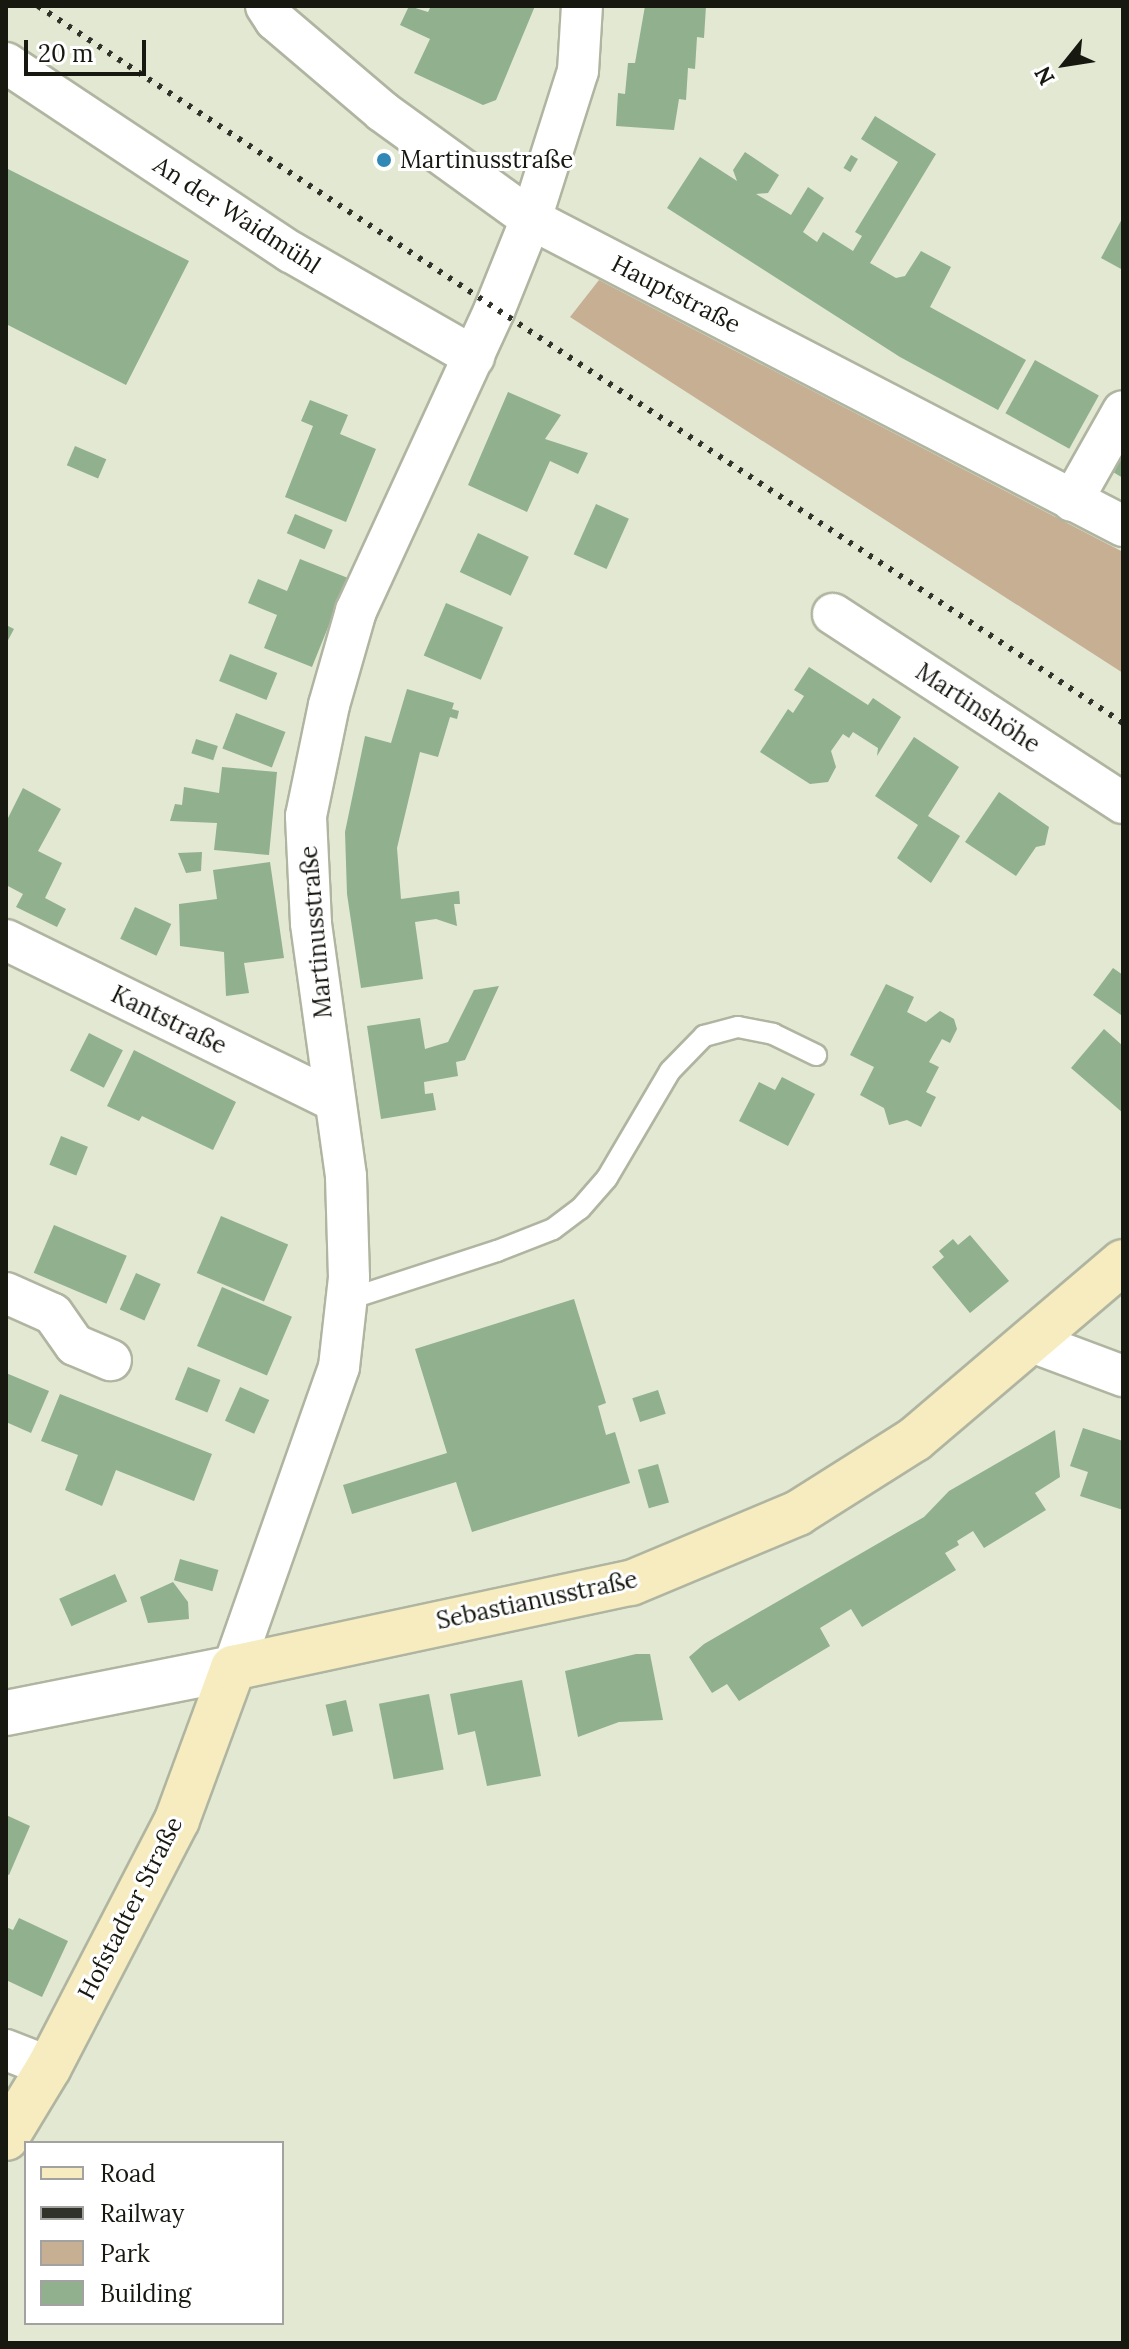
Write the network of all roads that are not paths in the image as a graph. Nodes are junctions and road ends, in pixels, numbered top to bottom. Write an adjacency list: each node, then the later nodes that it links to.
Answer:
1 (266, 6): 4 (street, Hauptstraße)
2 (582, 6): 4 (street, Martinusstraße)
3 (6, 63): 5 (street, An der Waidmühl)
4 (531, 219): 5 (street, Martinusstraße); 7 (street, Hauptstraße)
5 (474, 357): 13 (street, Martinusstraße)
6 (1123, 411): 7 (street)
7 (1072, 501): 8 (street, Hauptstraße)
8 (1123, 526)
9 (833, 614): 10 (street, Martinshöhe)
10 (1123, 803)
11 (6, 940): 13 (street, Kantstraße)
12 (816, 1055): 16 (lane)
13 (332, 1100): 16 (street, Martinusstraße)
14 (1123, 1262): 17 (main road, Sebastianusstraße)
15 (6, 1293): 18 (street)
16 (346, 1300): 20 (street, Martinusstraße)
17 (1032, 1342): 19 (street); 20 (main road, Sebastianusstraße)
18 (111, 1360)
19 (1123, 1376)
20 (233, 1668): 21 (street, Sebastianusstraße); 23 (main road, Hofstadter Straße)
21 (6, 1713)
22 (6, 2050): 23 (street)
23 (49, 2067): 24 (main road, Hofstadter Straße)
24 (6, 2138)

